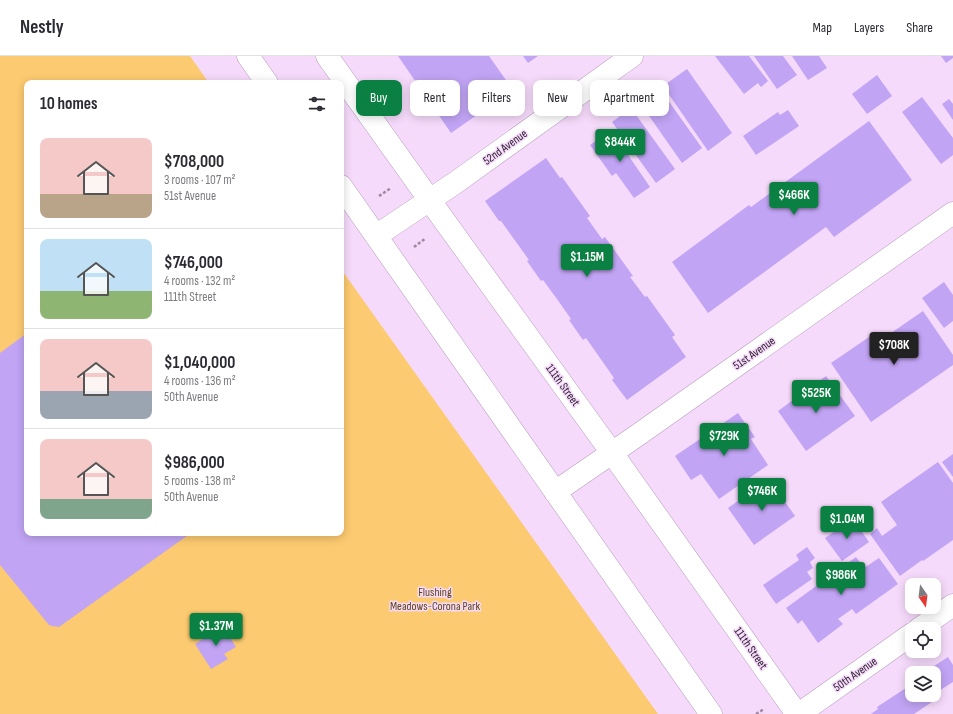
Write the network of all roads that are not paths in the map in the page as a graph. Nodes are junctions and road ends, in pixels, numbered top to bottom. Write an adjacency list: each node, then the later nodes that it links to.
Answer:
1 (248, 56): 4 (street)
2 (327, 56): 6 (street, 111th Street)
3 (632, 56): 6 (street, 52nd Avenue)
4 (265, 80)
5 (344, 190): 8 (street)
6 (430, 201): 8 (street, 52nd Avenue); 9 (street, 111th Street)
7 (953, 213): 9 (street, 51st Avenue)
8 (376, 236): 10 (street)
9 (612, 453): 10 (street, 51st Avenue); 15 (street, 111th Street)
10 (555, 492): 14 (street)
11 (953, 605): 12 (street)
12 (929, 622)
13 (905, 639): 15 (street, 50th Avenue)
14 (711, 714)
15 (798, 714)

